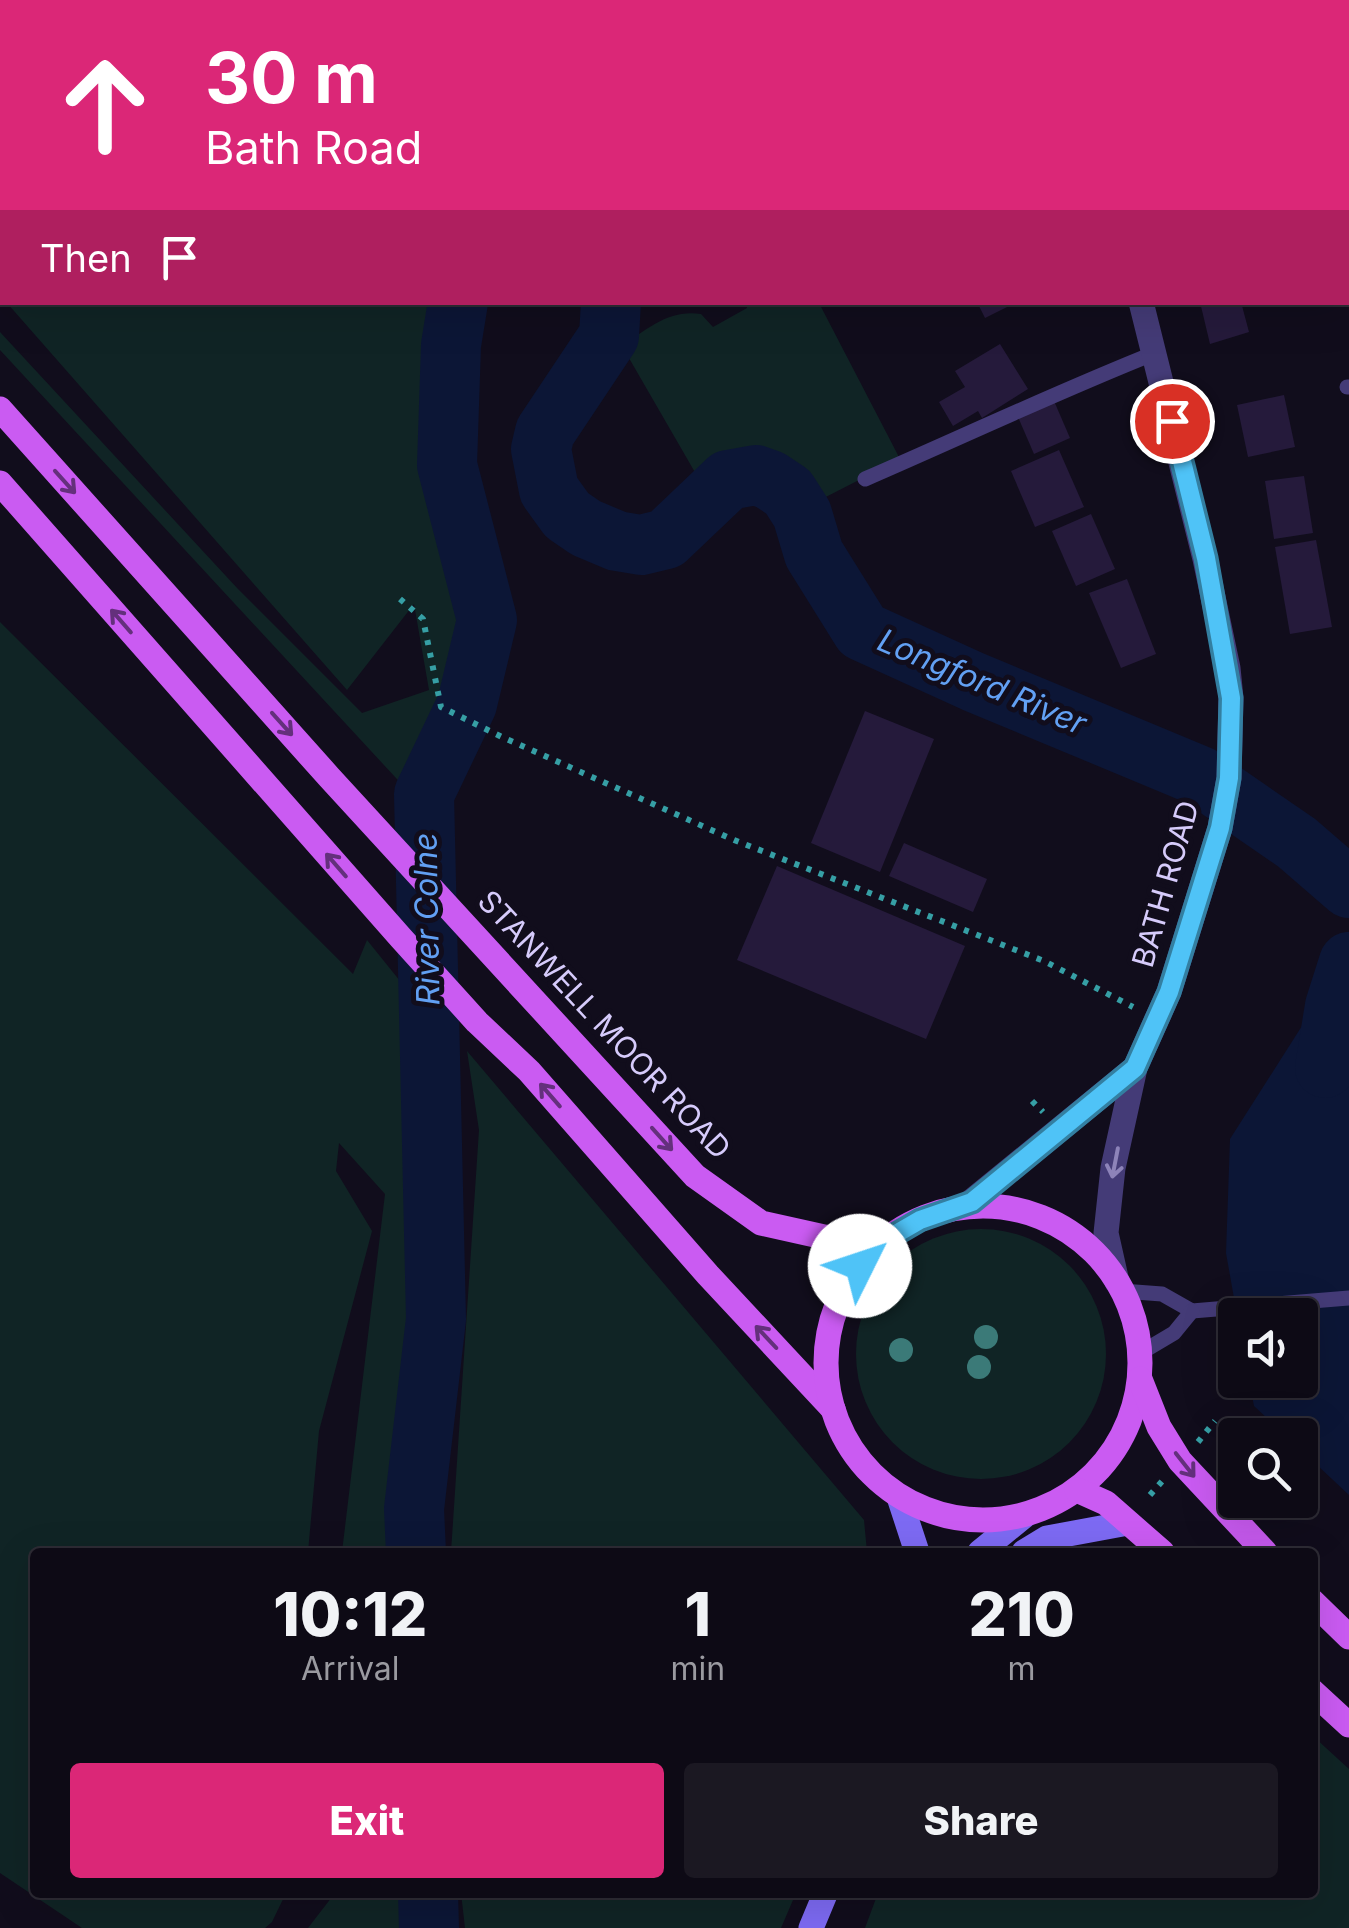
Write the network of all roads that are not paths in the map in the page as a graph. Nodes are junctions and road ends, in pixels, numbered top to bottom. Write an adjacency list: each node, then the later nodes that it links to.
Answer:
1 (1142, 305): 2 (street, BATH ROAD)
2 (1155, 352): 4 (lane); 6 (street, BATH ROAD)
3 (0, 409): 8 (main road, STANWELL MOOR ROAD, one-way to 8)
4 (865, 479)
5 (0, 484): 14 (main road, one-way to 5)
6 (1135, 1068): 7 (street, BATH ROAD); 9 (street, BATH ROAD, one-way to 9)
7 (972, 1202): 8 (main road); 9 (main road)
8 (889, 1238): 14 (main road)
9 (1120, 1286): 11 (lane); 12 (main road)
10 (1349, 1298): 11 (lane)
11 (1197, 1311): 12 (lane)
12 (1142, 1352): 13 (main road)
13 (1140, 1379): 15 (main road); 23 (main road, one-way to 23)
14 (833, 1409): 16 (main road)
15 (1077, 1490): 17 (main road); 18 (main road)
16 (899, 1497): 17 (main road); 19 (street)
17 (1024, 1516): 20 (street)
18 (1128, 1523): 21 (street); 22 (main road)
19 (916, 1548)
20 (985, 1548)
21 (1031, 1548)
22 (1157, 1548)
23 (1261, 1548)
24 (1318, 1606): 25 (main road)
25 (1349, 1637)
26 (1318, 1697): 27 (main road)
27 (1349, 1725)
28 (824, 1898): 29 (street)
29 (811, 1928)

